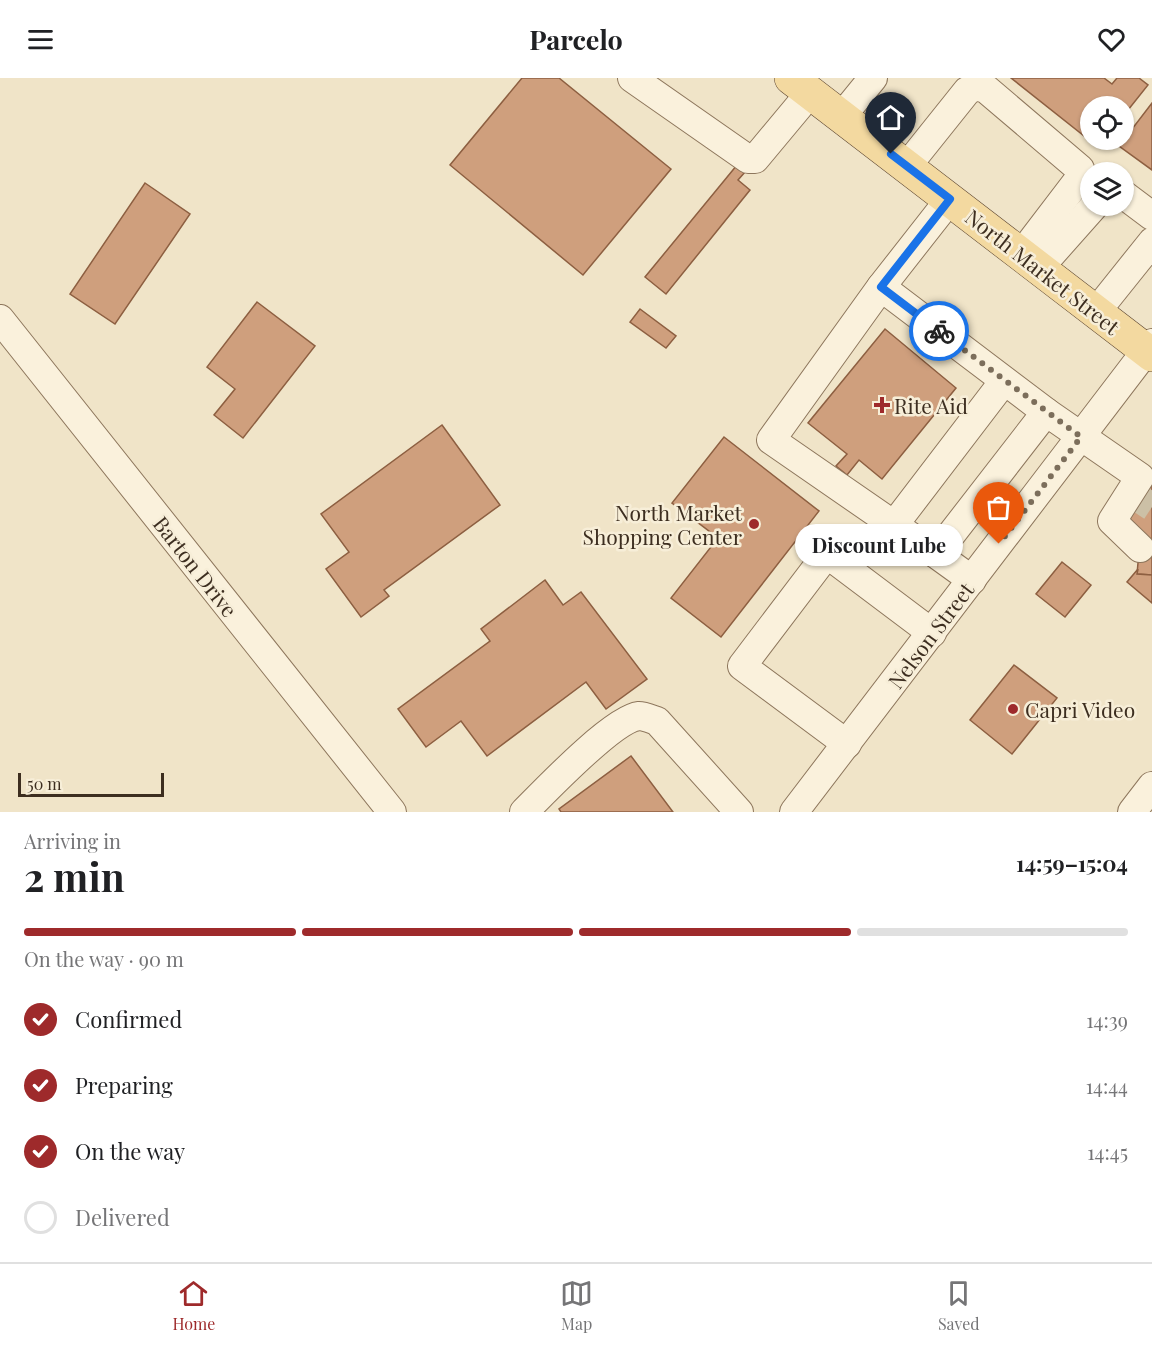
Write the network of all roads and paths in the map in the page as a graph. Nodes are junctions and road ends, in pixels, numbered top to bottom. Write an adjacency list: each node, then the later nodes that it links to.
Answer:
1 (632, 78): 3 (street)
2 (873, 78): 5 (street)
3 (796, 82): 5 (main road, North Market Street)
4 (979, 82): 6 (street); 12 (street)
5 (842, 116): 6 (main road, North Market Street)
6 (907, 166): 7 (main road, North Market Street)
7 (950, 199): 12 (main road, North Market Street); 13 (street)
8 (1134, 202): 10 (street)
9 (1083, 216): 12 (street)
10 (1152, 216)
11 (1152, 242): 14 (street)
12 (1030, 262): 14 (main road, North Market Street)
13 (881, 287): 17 (street); 21 (street)
14 (1096, 312): 16 (main road, North Market Street)
15 (0, 319): 28 (street, Barton Drive)
16 (1150, 350): 19 (street, Nelson Street)
17 (1004, 381): 18 (street); 21 (street)
18 (1046, 412): 19 (street); 23 (street)
19 (1081, 437): 20 (street); 24 (street, Nelson Street)
20 (1144, 476): 22 (street)
21 (894, 525): 23 (street)
22 (1140, 548)
23 (936, 554): 24 (street)
24 (972, 580): 25 (street, Nelson Street)
25 (932, 633): 26 (street, Nelson Street); 26 (street)
26 (847, 744): 31 (street, Nelson Street)
27 (1152, 786): 32 (street)
28 (392, 812)
29 (524, 812): 30 (street)
30 (739, 812)
31 (794, 812)
32 (1132, 812)

